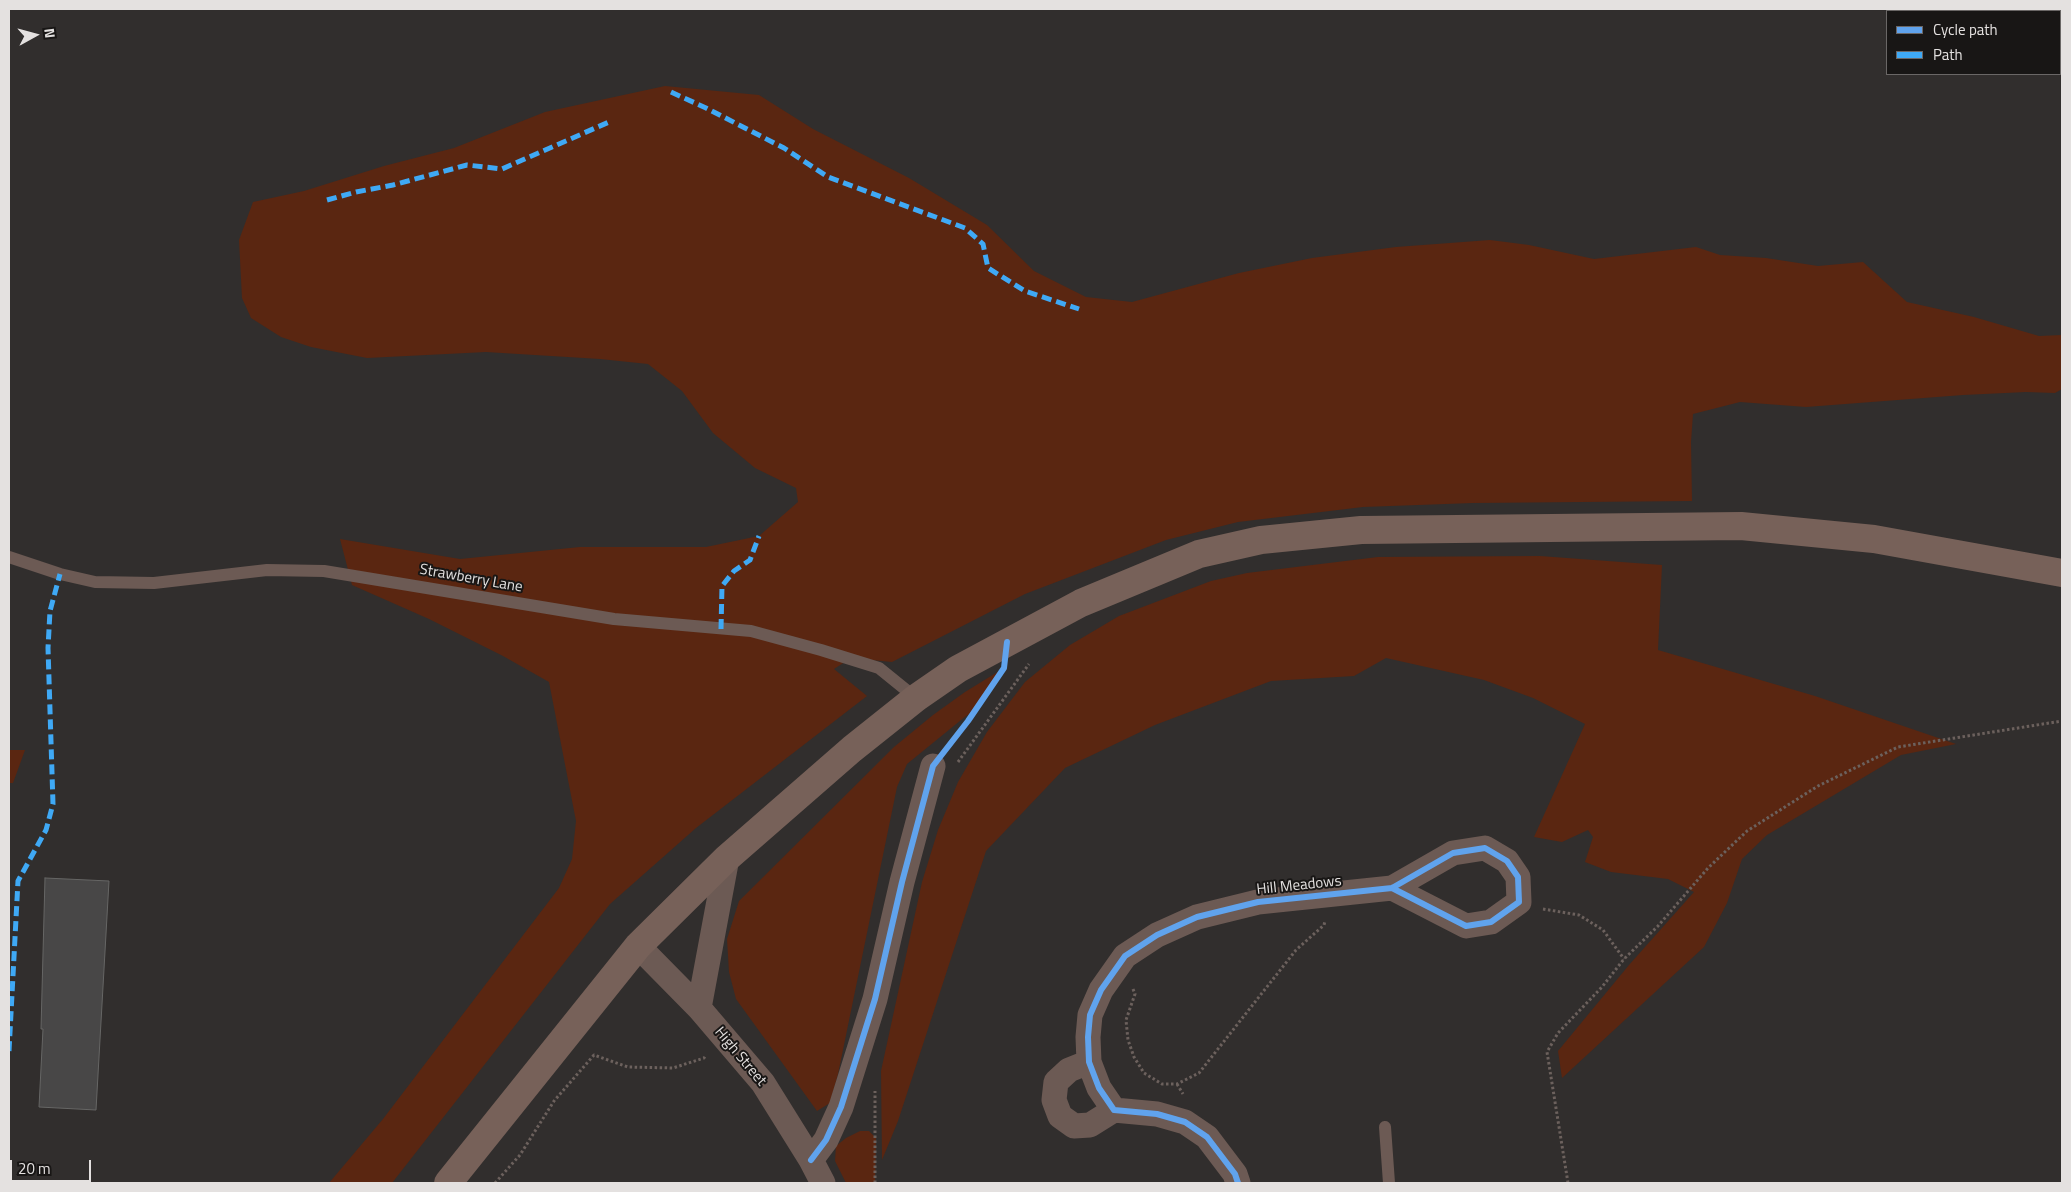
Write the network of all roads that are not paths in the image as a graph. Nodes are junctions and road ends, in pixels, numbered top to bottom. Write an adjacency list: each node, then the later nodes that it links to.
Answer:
1 (9, 557): 3 (lane, Strawberry Lane)
2 (2062, 573): 3 (main road)
3 (916, 698): 5 (main road)
4 (945, 765): 12 (street)
5 (726, 858): 7 (main road); 8 (street)
6 (1392, 888): 6 (street, Hill Meadows); 9 (street, Hill Meadows)
7 (638, 946): 8 (street, High Street); 13 (main road)
8 (699, 1008): 12 (street, High Street)
9 (1089, 1062): 10 (street, Hill Meadows); 10 (street)
10 (1114, 1110): 15 (street)
11 (1385, 1127): 16 (lane)
12 (811, 1160): 14 (street, High Street)
13 (448, 1183)
14 (823, 1183)
15 (1238, 1183)
16 (1389, 1183)

